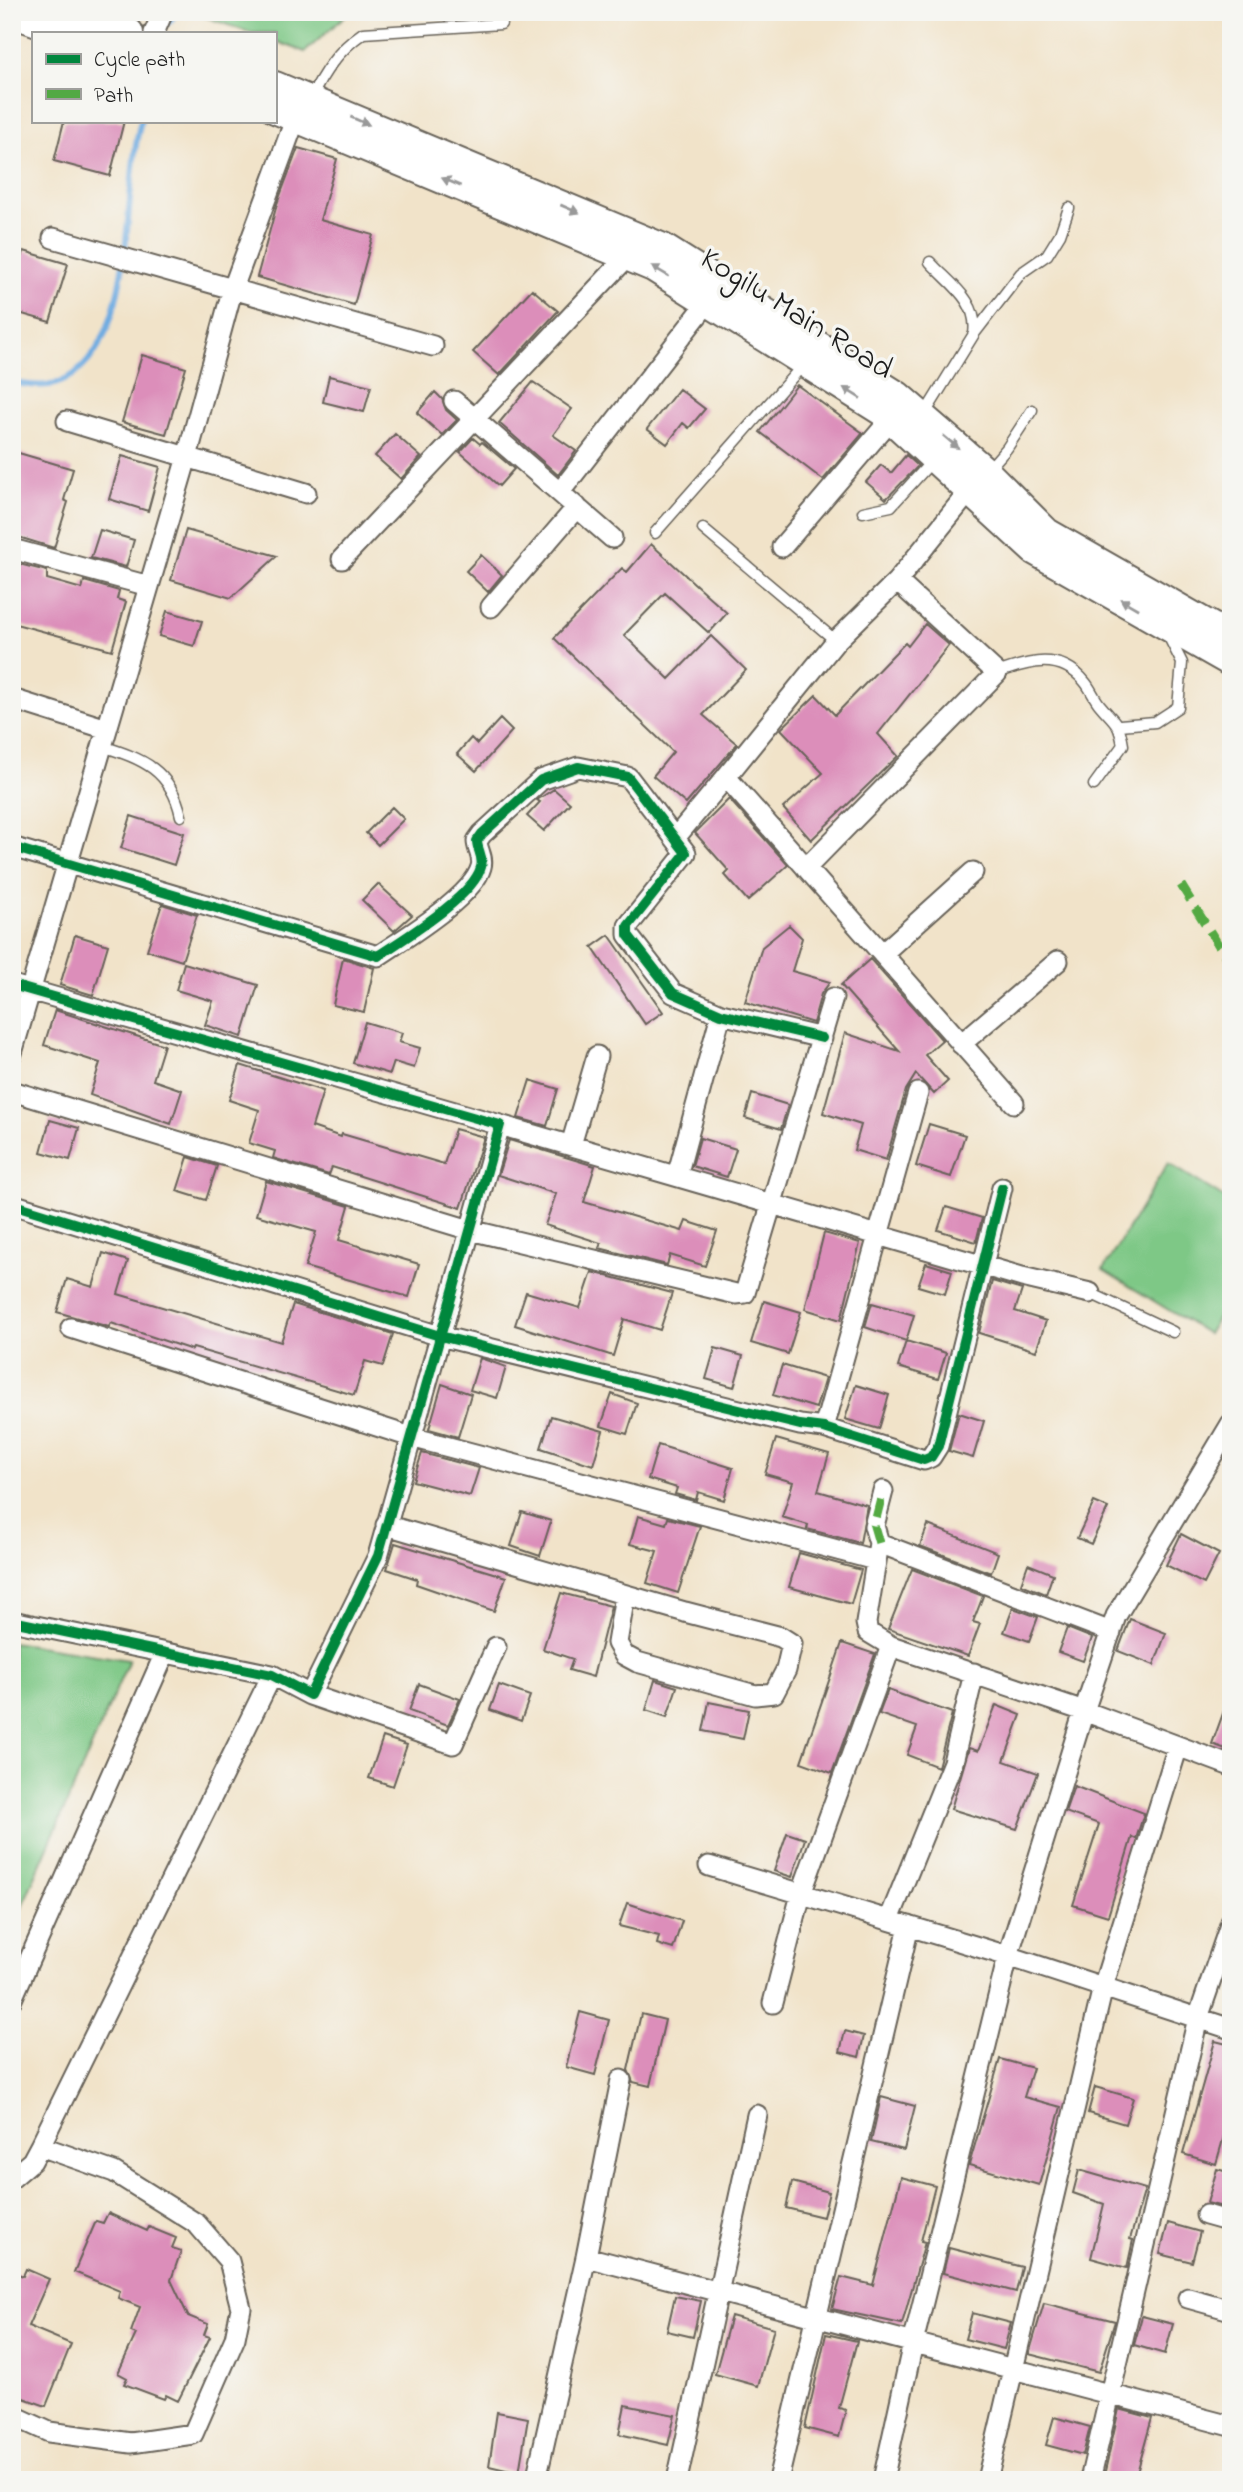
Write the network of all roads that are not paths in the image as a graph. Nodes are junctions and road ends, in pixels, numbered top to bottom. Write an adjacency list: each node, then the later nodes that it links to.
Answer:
1 (72, 12): 6 (main road)
2 (163, 12): 7 (street)
3 (12, 13): 5 (main road)
4 (502, 24): 9 (lane)
5 (66, 32)
6 (127, 32)
7 (155, 32)
8 (276, 87): 9 (main road, Kogilu Main Road)
9 (293, 109): 12 (main road, Kogilu Main Road, one-way to 9); 14 (street); 23 (main road, Kogilu Main Road, one-way to 23)
10 (1069, 208): 16 (lane)
11 (53, 238): 14 (street)
12 (628, 256): 15 (main road, Kogilu Main Road, one-way to 12); 21 (street)
13 (930, 262): 16 (lane)
14 (232, 291): 17 (street); 25 (street)
15 (708, 302): 18 (main road, Kogilu Main Road); 28 (street)
16 (974, 334): 23 (lane)
17 (433, 346)
18 (805, 363): 22 (main road, Kogilu Main Road, one-way to 18); 33 (lane)
19 (454, 401): 21 (street)
20 (1032, 410): 27 (lane)
21 (474, 419): 28 (street); 37 (street)
22 (891, 419): 26 (main road, Kogilu Main Road); 35 (street)
23 (922, 419): 27 (main road, Kogilu Main Road, one-way to 27)
24 (67, 421): 25 (street)
25 (187, 457): 29 (street); 39 (street)
26 (935, 459): 27 (main road, Kogilu Main Road); 31 (lane)
27 (978, 481): 38 (street); 41 (main road, Kogilu Main Road, one-way to 27); 42 (main road, Kogilu Main Road)
28 (560, 492): 30 (street)
29 (306, 493)
30 (577, 507): 34 (street); 40 (street)
31 (863, 512)
32 (703, 529): 43 (lane)
33 (655, 533)
34 (612, 538)
35 (782, 547)
36 (12, 549): 39 (street)
37 (342, 559)
38 (897, 580): 43 (street); 45 (street)
39 (149, 586): 48 (street)
40 (491, 607)
41 (1160, 621): 44 (main road, Kogilu Main Road); 47 (lane)
42 (1231, 638)
43 (836, 641): 49 (street)
44 (1231, 662)
45 (997, 673): 47 (lane); 55 (street)
46 (12, 699): 48 (street)
47 (1120, 725): 50 (lane)
48 (105, 738): 51 (lane); 54 (street)
49 (726, 777): 52 (street); 55 (street)
50 (1094, 785)
51 (181, 816)
52 (676, 836): 54 (street); 61 (street)
53 (12, 847): 54 (street)
54 (68, 864): 59 (street)
55 (806, 868): 57 (street)
56 (973, 872): 57 (street)
57 (882, 954): 63 (street)
58 (1058, 961): 63 (street)
59 (22, 988): 64 (street); 69 (street)
60 (833, 998): 62 (street)
61 (721, 1014): 62 (street); 71 (street)
62 (822, 1038): 74 (street)
63 (961, 1044): 68 (street)
64 (12, 1053)
65 (597, 1056): 70 (street)
66 (12, 1091): 75 (street)
67 (918, 1093): 76 (street)
68 (1014, 1103)
69 (500, 1125): 70 (street); 75 (street)
70 (571, 1145): 71 (street)
71 (677, 1176): 74 (street)
72 (1002, 1188): 77 (street)
73 (12, 1205): 81 (street)
74 (774, 1205): 75 (street); 76 (street)
75 (470, 1230): 81 (street)
76 (878, 1235): 77 (street); 83 (street)
77 (982, 1265): 78 (street); 83 (street)
78 (1090, 1293): 80 (lane)
79 (71, 1328): 84 (street)
80 (1173, 1332)
81 (440, 1336): 83 (street); 84 (street)
82 (1231, 1424): 90 (street)
83 (824, 1428)
84 (411, 1437): 86 (street); 87 (street)
85 (883, 1491): 87 (street)
86 (386, 1525): 88 (street); 96 (street)
87 (877, 1552): 90 (street); 91 (street)
88 (625, 1595): 88 (street)
89 (12, 1621): 93 (street)
90 (1111, 1632): 97 (street)
91 (891, 1646): 94 (street); 101 (street)
92 (496, 1647): 96 (street)
93 (165, 1653): 95 (street); 107 (street)
94 (974, 1674): 97 (street); 102 (street)
95 (272, 1675): 96 (street); 113 (street)
96 (310, 1695)
97 (1084, 1711): 98 (street); 105 (street)
98 (1178, 1746): 99 (street); 106 (street)
99 (1231, 1766)
100 (709, 1866): 101 (street)
101 (801, 1894): 102 (street); 108 (street)
102 (889, 1920): 104 (street)
103 (1231, 1922): 109 (street)
104 (909, 1926): 105 (street); 121 (street)
105 (1008, 1956): 106 (street); 122 (street)
106 (1103, 1987): 109 (street); 123 (street)
107 (12, 1999)
108 (773, 2003)
109 (1198, 2018): 110 (street); 124 (street)
110 (1231, 2029)
111 (621, 2080): 117 (street)
112 (757, 2115): 118 (street)
113 (40, 2146): 114 (street); 125 (street)
114 (12, 2178)
115 (1206, 2215): 116 (street)
116 (1231, 2222)
117 (586, 2257): 118 (street); 127 (street)
118 (719, 2292): 121 (street); 128 (street)
119 (1188, 2298): 120 (street)
120 (1231, 2309)
121 (815, 2317): 122 (street); 129 (street)
122 (912, 2343): 123 (street); 130 (street)
123 (1012, 2368): 124 (street); 131 (street)
124 (1111, 2394): 126 (street); 132 (street)
125 (12, 2415)
126 (1231, 2426)
127 (536, 2480)
128 (677, 2480)
129 (778, 2480)
130 (883, 2480)
131 (987, 2480)
132 (1090, 2480)

